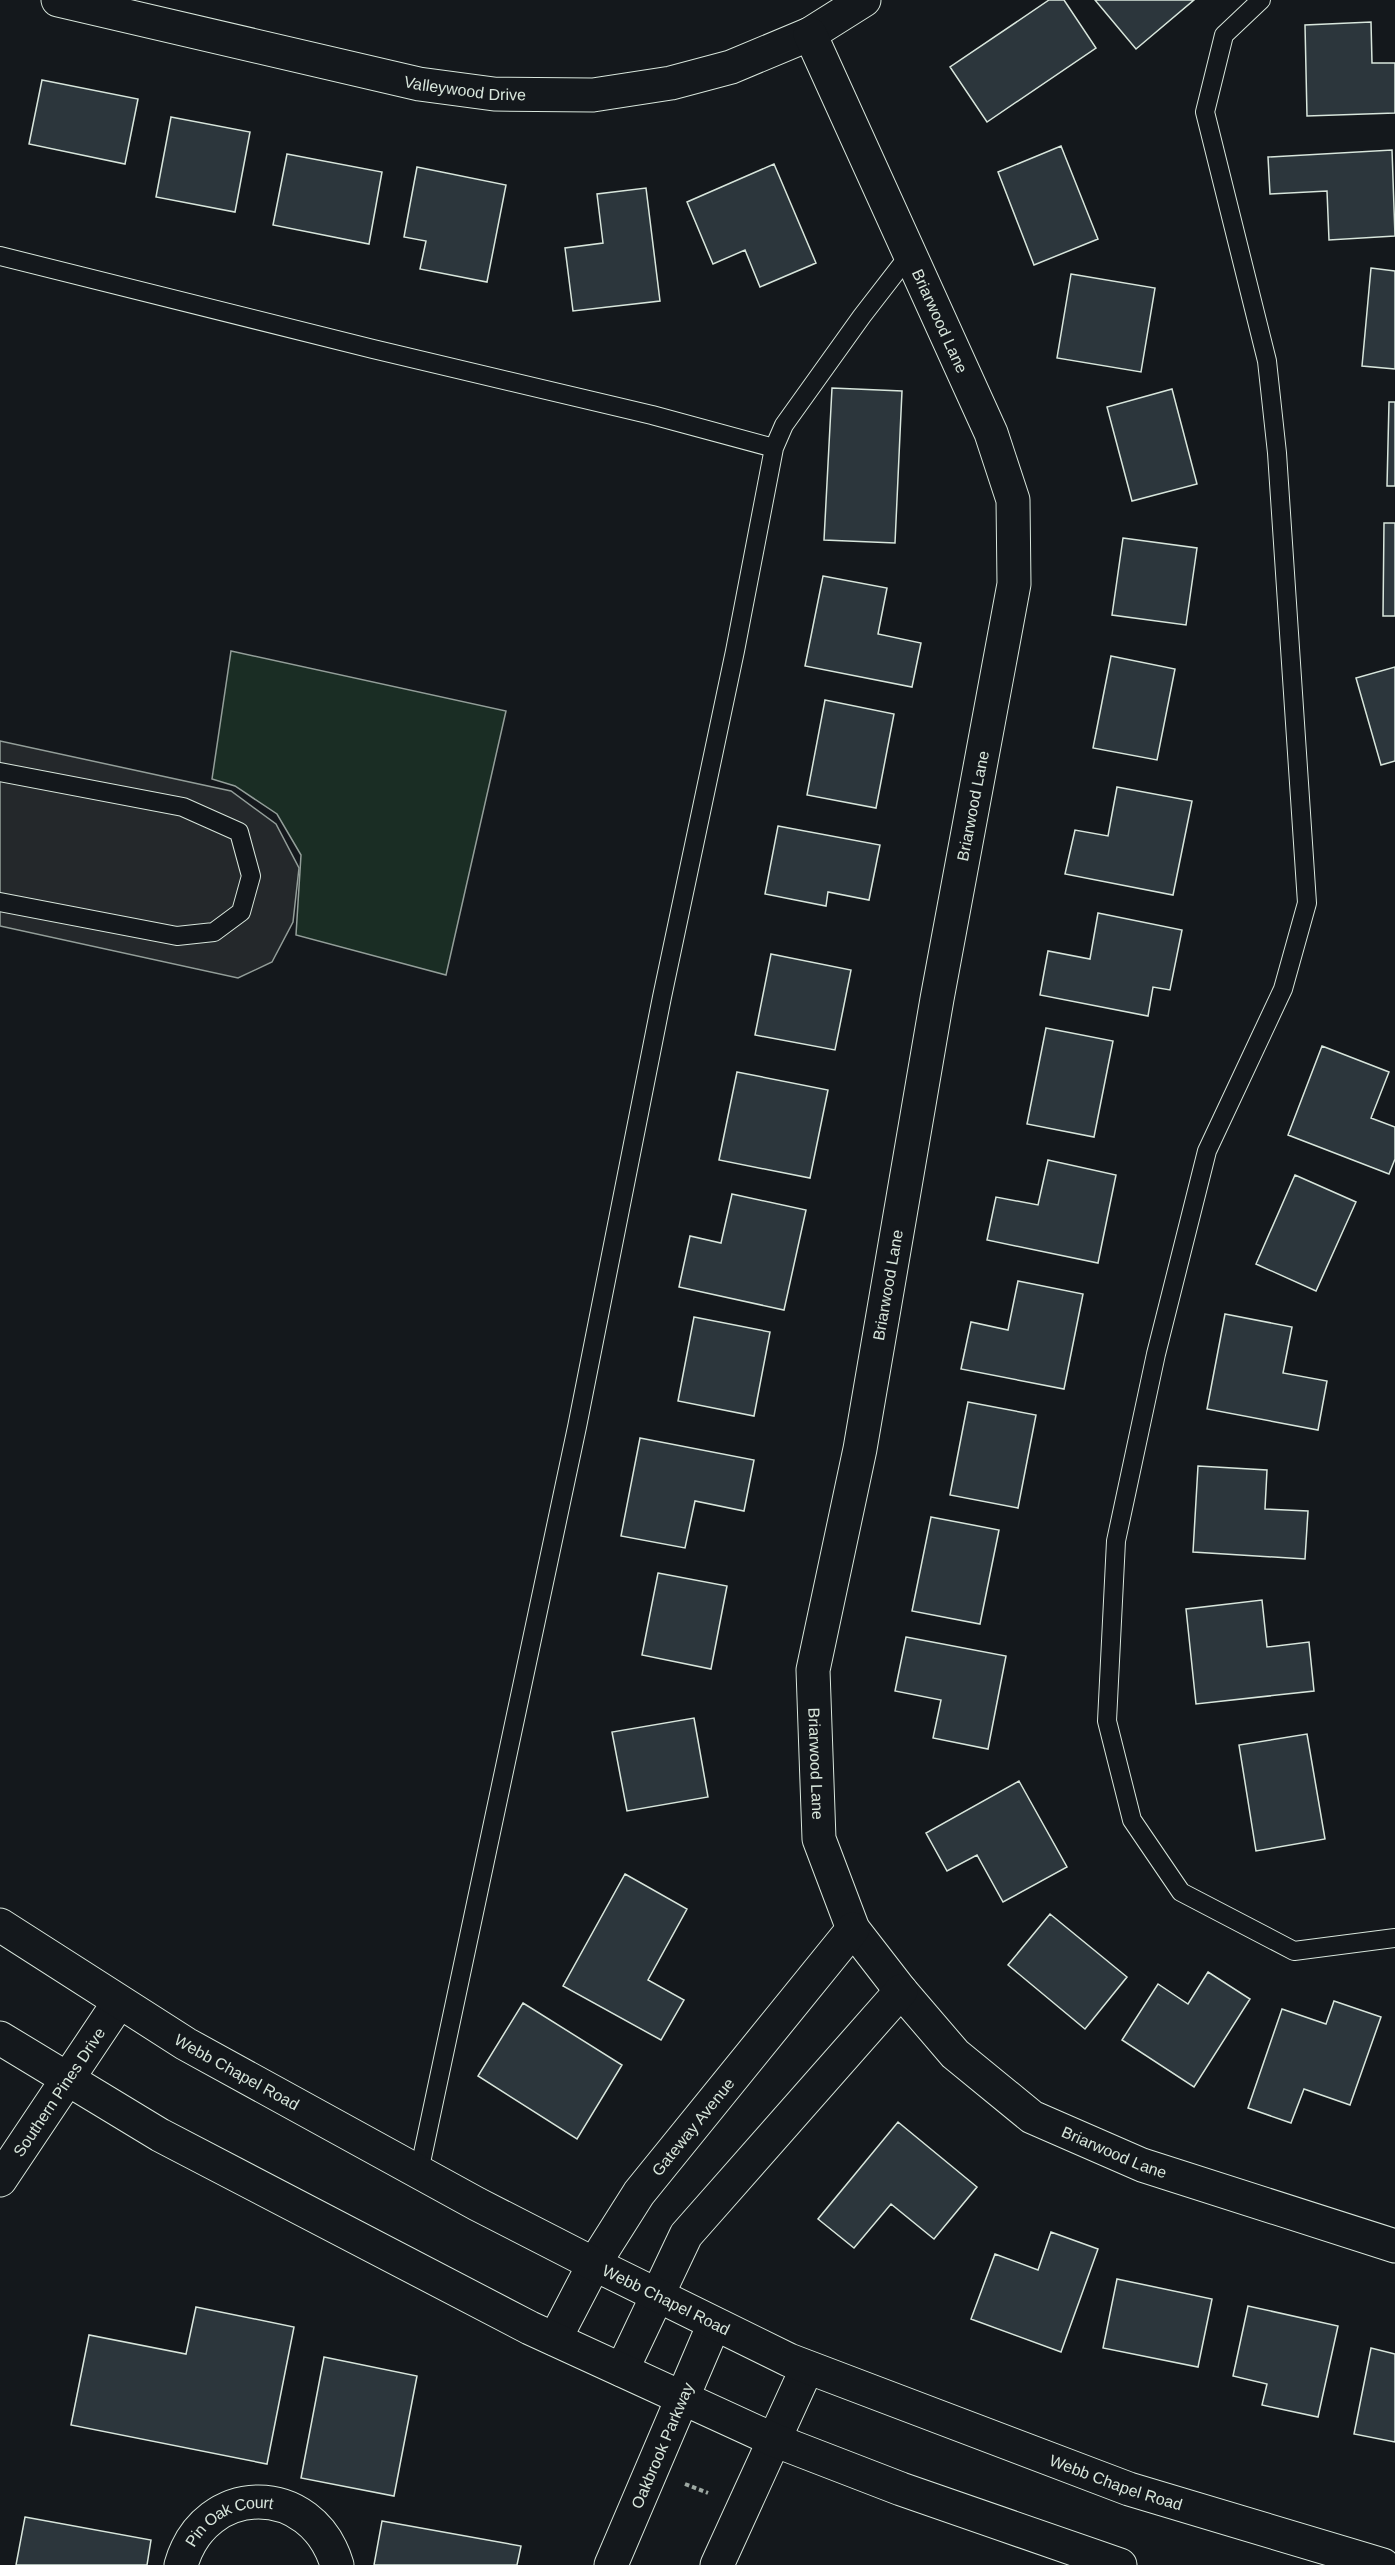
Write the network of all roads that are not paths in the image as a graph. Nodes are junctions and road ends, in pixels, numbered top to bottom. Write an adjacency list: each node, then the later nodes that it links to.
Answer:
1 (58, 0): 4 (street, Valleywood Drive)
2 (864, 0): 4 (street, Valleywood Drive)
3 (1261, 0): 12 (lane)
4 (810, 34): 5 (street, Briarwood Lane)
5 (910, 254): 7 (lane); 11 (street, Briarwood Lane)
6 (0, 256): 7 (lane)
7 (774, 448): 17 (lane)
8 (0, 772): 9 (lane)
9 (0, 902)
10 (0, 1925): 14 (street, Webb Chapel Road)
11 (853, 1929): 13 (street, Briarwood Lane); 20 (street, Gateway Avenue)
12 (1395, 1938)
13 (901, 1991): 19 (street, Briarwood Lane); 21 (street)
14 (118, 2002): 16 (street, Southern Pines Drive); 17 (street, Webb Chapel Road)
15 (0, 2038): 16 (street)
16 (67, 2079): 18 (street, Southern Pines Drive); 23 (street)
17 (419, 2172): 20 (street, Webb Chapel Road)
18 (0, 2180)
19 (1395, 2246)
20 (594, 2264): 21 (street, Webb Chapel Road); 23 (street, Gateway Avenue)
21 (657, 2296): 22 (street, Webb Chapel Road); 25 (street)
22 (714, 2324): 24 (street, Webb Chapel Road); 26 (street, Oakbrook Parkway)
23 (555, 2339): 25 (street)
24 (807, 2368): 27 (street); 33 (street, Webb Chapel Road)
25 (622, 2370): 26 (street)
26 (681, 2397): 27 (street); 30 (street, Oakbrook Parkway)
27 (774, 2440): 31 (street); 32 (street)
28 (181, 2565): 29 (street, Pin Oak Court)
29 (337, 2565)
30 (611, 2565)
31 (717, 2565)
32 (1120, 2565)
33 (1383, 2565)

